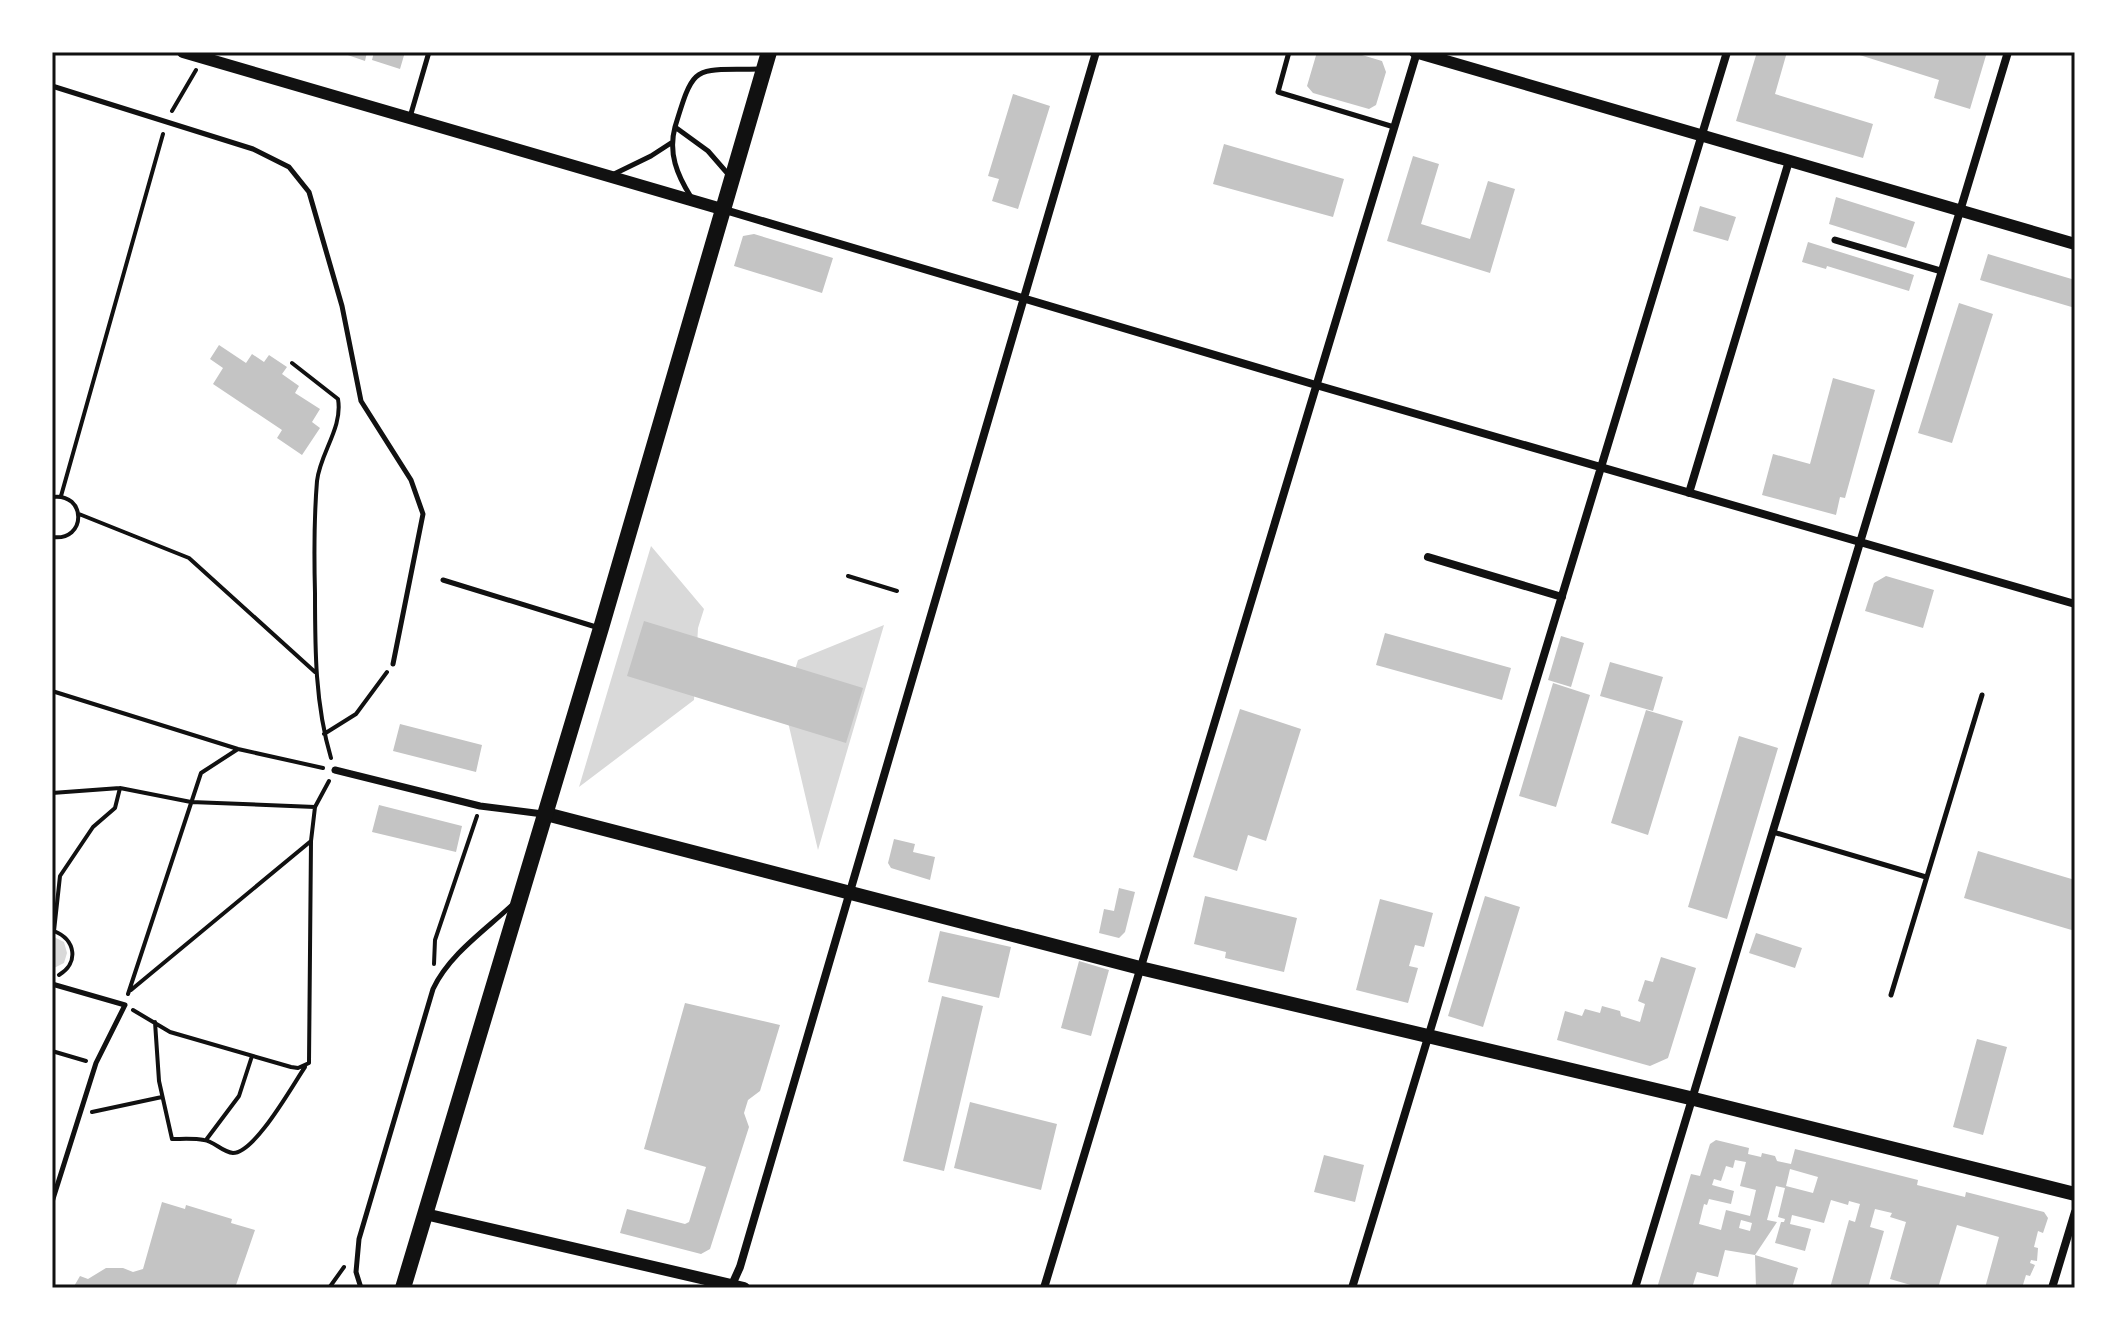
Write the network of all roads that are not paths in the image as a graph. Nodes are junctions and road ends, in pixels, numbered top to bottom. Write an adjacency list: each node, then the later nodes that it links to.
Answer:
1 (183, 52): 10 (street)
2 (429, 52): 10 (lane)
3 (1096, 52): 24 (street)
4 (1289, 52): 12 (lane)
5 (1416, 52): 12 (street); 13 (street)
6 (1727, 52): 13 (street)
7 (2008, 52): 20 (street)
8 (767, 60): 11 (lane); 17 (main road)
9 (52, 86): 34 (lane)
10 (410, 118): 16 (street)
11 (675, 127): 14 (lane); 17 (lane)
12 (1394, 127): 25 (street)
13 (1702, 136): 15 (street); 26 (street)
14 (671, 143): 16 (lane); 18 (lane)
15 (1789, 161): 20 (street); 27 (street)
16 (609, 176): 18 (street)
17 (733, 180): 19 (main road)
18 (693, 201): 19 (street)
19 (725, 210): 24 (street); 33 (main road)
20 (1960, 211): 22 (street); 23 (street)
21 (1835, 240): 23 (street)
22 (2075, 244)
23 (1941, 271): 28 (street)
24 (1023, 298): 25 (street); 40 (street)
25 (1316, 385): 26 (street); 42 (street)
26 (1602, 467): 27 (street); 31 (street)
27 (1689, 493): 28 (street)
28 (1859, 542): 32 (street); 38 (street)
29 (1428, 557): 31 (street)
30 (443, 580): 33 (lane)
31 (1562, 597): 45 (street)
32 (2075, 604)
33 (601, 628): 37 (main road)
34 (393, 664)
35 (1982, 695): 39 (lane)
36 (335, 770): 37 (street)
37 (546, 814): 40 (main road); 41 (main road)
38 (1772, 831): 39 (lane); 46 (street)
39 (1926, 877): 44 (lane)
40 (850, 892): 42 (main road); 51 (street)
41 (521, 897): 50 (main road); 52 (lane)
42 (1140, 968): 45 (main road); 54 (street)
43 (52, 984): 48 (lane)
44 (1891, 995)
45 (1429, 1037): 46 (main road); 55 (street)
46 (1690, 1098): 47 (main road); 56 (street)
47 (2075, 1194)
48 (52, 1202)
49 (2075, 1212): 57 (street)
50 (425, 1214): 51 (street); 53 (main road)
51 (736, 1287)
52 (361, 1288)
53 (403, 1288)
54 (1044, 1288)
55 (1352, 1288)
56 (1635, 1288)
57 (2052, 1288)

